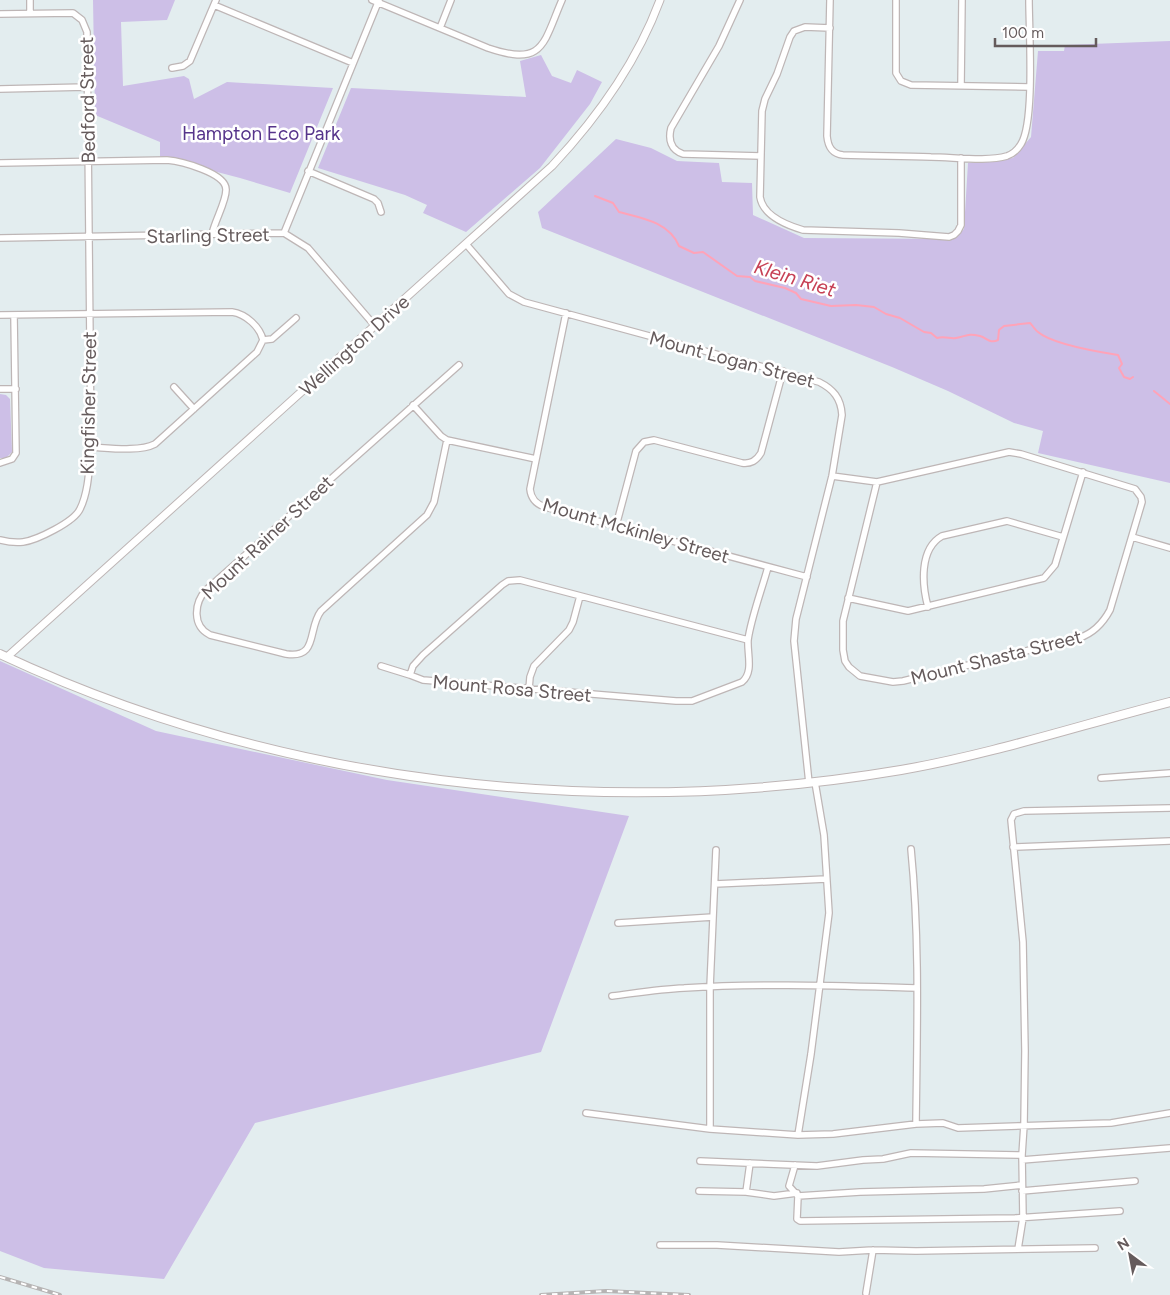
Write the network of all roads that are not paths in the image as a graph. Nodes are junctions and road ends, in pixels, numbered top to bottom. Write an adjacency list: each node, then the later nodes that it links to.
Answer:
1 (30, 0): 13 (street)
2 (451, 0): 14 (street)
3 (562, 0): 14 (street)
4 (660, 0): 32 (street, Wellington Drive)
5 (740, 0): 22 (street)
6 (830, 0): 15 (street)
7 (896, 0): 18 (street)
8 (962, 0): 18 (street)
9 (1029, 0): 20 (street)
10 (376, 1): 14 (street); 16 (street)
11 (215, 2): 16 (street); 17 (street)
12 (0, 14): 13 (street, Bedford Street)
13 (30, 14): 19 (street, Bedford Street)
14 (440, 28)
15 (830, 28): 22 (street); 23 (street)
16 (353, 63): 26 (street)
17 (172, 68)
18 (961, 85): 20 (street)
19 (86, 87): 21 (street); 24 (street, Bedford Street)
20 (1029, 87): 23 (street)
21 (0, 88)
22 (761, 156): 23 (street)
23 (961, 158)
24 (87, 161): 25 (street); 29 (street); 30 (street, Bedford Street)
25 (0, 162)
26 (308, 171): 27 (street); 28 (street)
27 (381, 212)
28 (284, 233): 29 (street, Starling Street); 38 (street, Starling Street)
29 (212, 234): 30 (street, Starling Street)
30 (88, 236): 31 (street, Starling Street); 34 (street, Kingfisher Street)
31 (0, 238)
32 (466, 244): 33 (street, Mount Logan Street); 38 (street, Wellington Drive)
33 (566, 313): 41 (street, Mount Logan Street); 49 (street, Mount Mckinley Street)
34 (90, 314): 36 (street); 39 (street); 48 (street, Kingfisher Street)
35 (0, 315): 36 (street)
36 (14, 315): 44 (street)
37 (296, 318): 39 (street)
38 (376, 326): 65 (street, Wellington Drive)
39 (263, 340): 46 (street)
40 (459, 365): 45 (street, Mount Rainer Street)
41 (783, 371): 52 (street, Mount Logan Street); 54 (street)
42 (174, 387): 46 (street)
43 (0, 389): 44 (street)
44 (16, 389): 50 (street)
45 (413, 406): 47 (street); 47 (street, Mount Rainer Street)
46 (194, 409): 48 (street)
47 (447, 440): 49 (street)
48 (91, 448): 57 (street, Kingfisher Street)
49 (536, 459): 54 (street, Mount Mckinley Street)
50 (0, 463)
51 (1082, 472): 53 (street, Mount Shasta Street); 55 (street); 56 (street, Mount Shasta Street)
52 (832, 476): 53 (street, Mount Shasta Street); 60 (street, Mount Logan Street)
53 (877, 482): 62 (street, Mount Shasta Street)
54 (616, 526): 59 (street, Mount Mckinley Street)
55 (1063, 537): 63 (street); 63 (street)
56 (1132, 537): 58 (street); 62 (street, Mount Shasta Street)
57 (0, 540)
58 (1170, 548)
59 (768, 567): 60 (street, Mount Mckinley Street); 64 (street, Mount Rosa Street)
60 (807, 577): 72 (street, Mount Logan Street)
61 (580, 596): 64 (street, Mount Rosa Street); 67 (street, Mount Rosa Street); 68 (street)
62 (848, 598): 63 (street)
63 (928, 607)
64 (748, 640): 68 (street, Mount Rosa Street)
65 (3, 656): 72 (main road)
66 (381, 666): 67 (street)
67 (410, 675): 68 (street, Mount Rosa Street)
68 (529, 689)
69 (1170, 702): 72 (main road)
70 (1170, 773): 71 (street)
71 (1101, 778)
72 (812, 783): 78 (street, Mount Logan Street)
73 (1170, 808): 75 (street)
74 (1170, 841): 75 (street)
75 (1013, 847): 89 (street)
76 (911, 849): 84 (street)
77 (716, 850): 79 (street)
78 (826, 879): 79 (street); 82 (street, Mount Logan Street)
79 (715, 884): 80 (street)
80 (714, 917): 81 (street); 83 (street)
81 (618, 923)
82 (819, 985): 83 (street); 84 (street); 91 (street, Mount Logan Street)
83 (710, 987): 85 (street); 90 (street)
84 (918, 988): 88 (street)
85 (612, 996)
86 (586, 1113): 90 (street)
87 (1170, 1113): 89 (street)
88 (916, 1124): 89 (street); 91 (street)
89 (1024, 1125): 93 (street)
90 (710, 1129): 91 (street)
91 (798, 1135)
92 (1170, 1148): 93 (street)
93 (1022, 1158): 96 (street); 98 (street)
94 (700, 1161): 95 (street)
95 (750, 1163): 96 (street); 100 (street)
96 (795, 1165): 101 (street)
97 (1135, 1181): 98 (street)
98 (1022, 1188): 101 (street); 103 (street)
99 (699, 1191): 100 (street)
100 (746, 1192): 101 (street)
101 (798, 1194): 103 (street)
102 (1120, 1211): 103 (street)
103 (1022, 1218): 106 (street)
104 (660, 1245): 107 (street)
105 (1095, 1248): 106 (street)
106 (1018, 1249): 107 (street)
107 (873, 1250): 108 (street)
108 (866, 1293)

